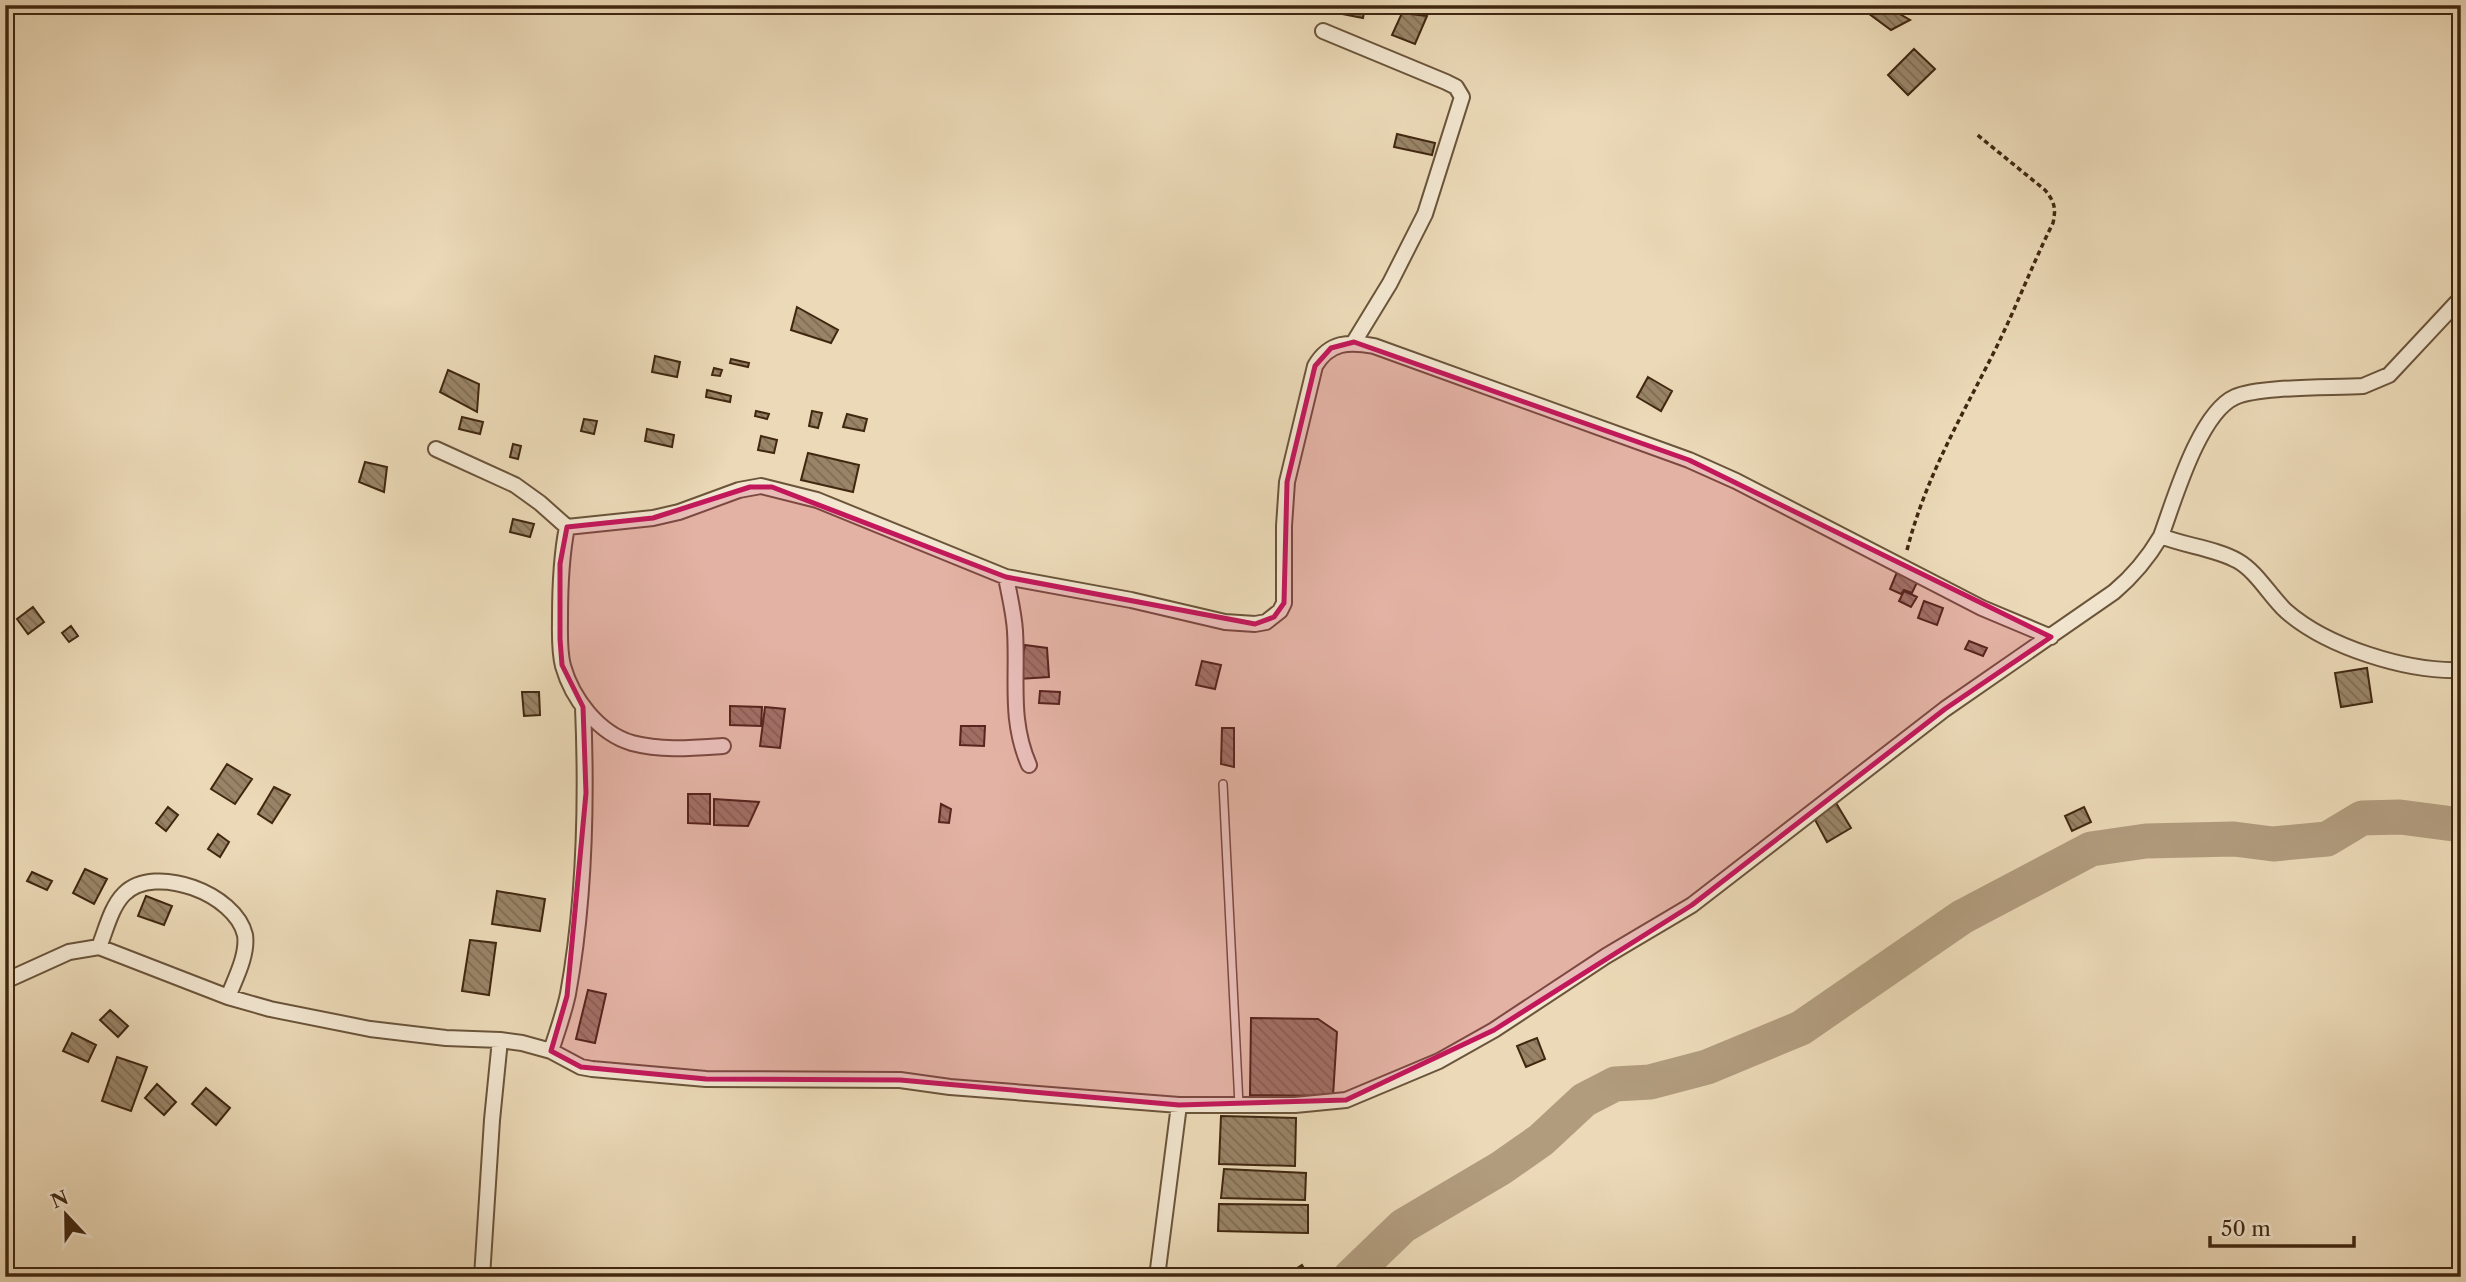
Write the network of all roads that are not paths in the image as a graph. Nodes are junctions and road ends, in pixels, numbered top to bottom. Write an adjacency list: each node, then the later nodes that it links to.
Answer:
1 (1323, 31): 3 (street)
2 (2461, 298): 6 (street)
3 (1354, 342): 7 (street); 8 (street)
4 (436, 449): 5 (street)
5 (567, 527): 7 (street); 10 (street)
6 (2161, 536): 8 (street); 9 (street)
7 (1006, 577): 12 (street)
8 (2051, 637): 20 (street)
9 (2461, 670)
10 (583, 707): 11 (street); 18 (street)
11 (723, 746)
12 (1029, 765)
13 (1223, 783): 20 (lane)
14 (99, 947): 15 (street); 16 (street); 16 (street)
15 (5, 981)
16 (228, 997): 17 (street)
17 (500, 1040): 18 (street); 21 (street)
18 (551, 1051): 19 (street)
19 (1179, 1105): 20 (street); 22 (street)
20 (1238, 1105)
21 (482, 1277)
22 (1157, 1277)

